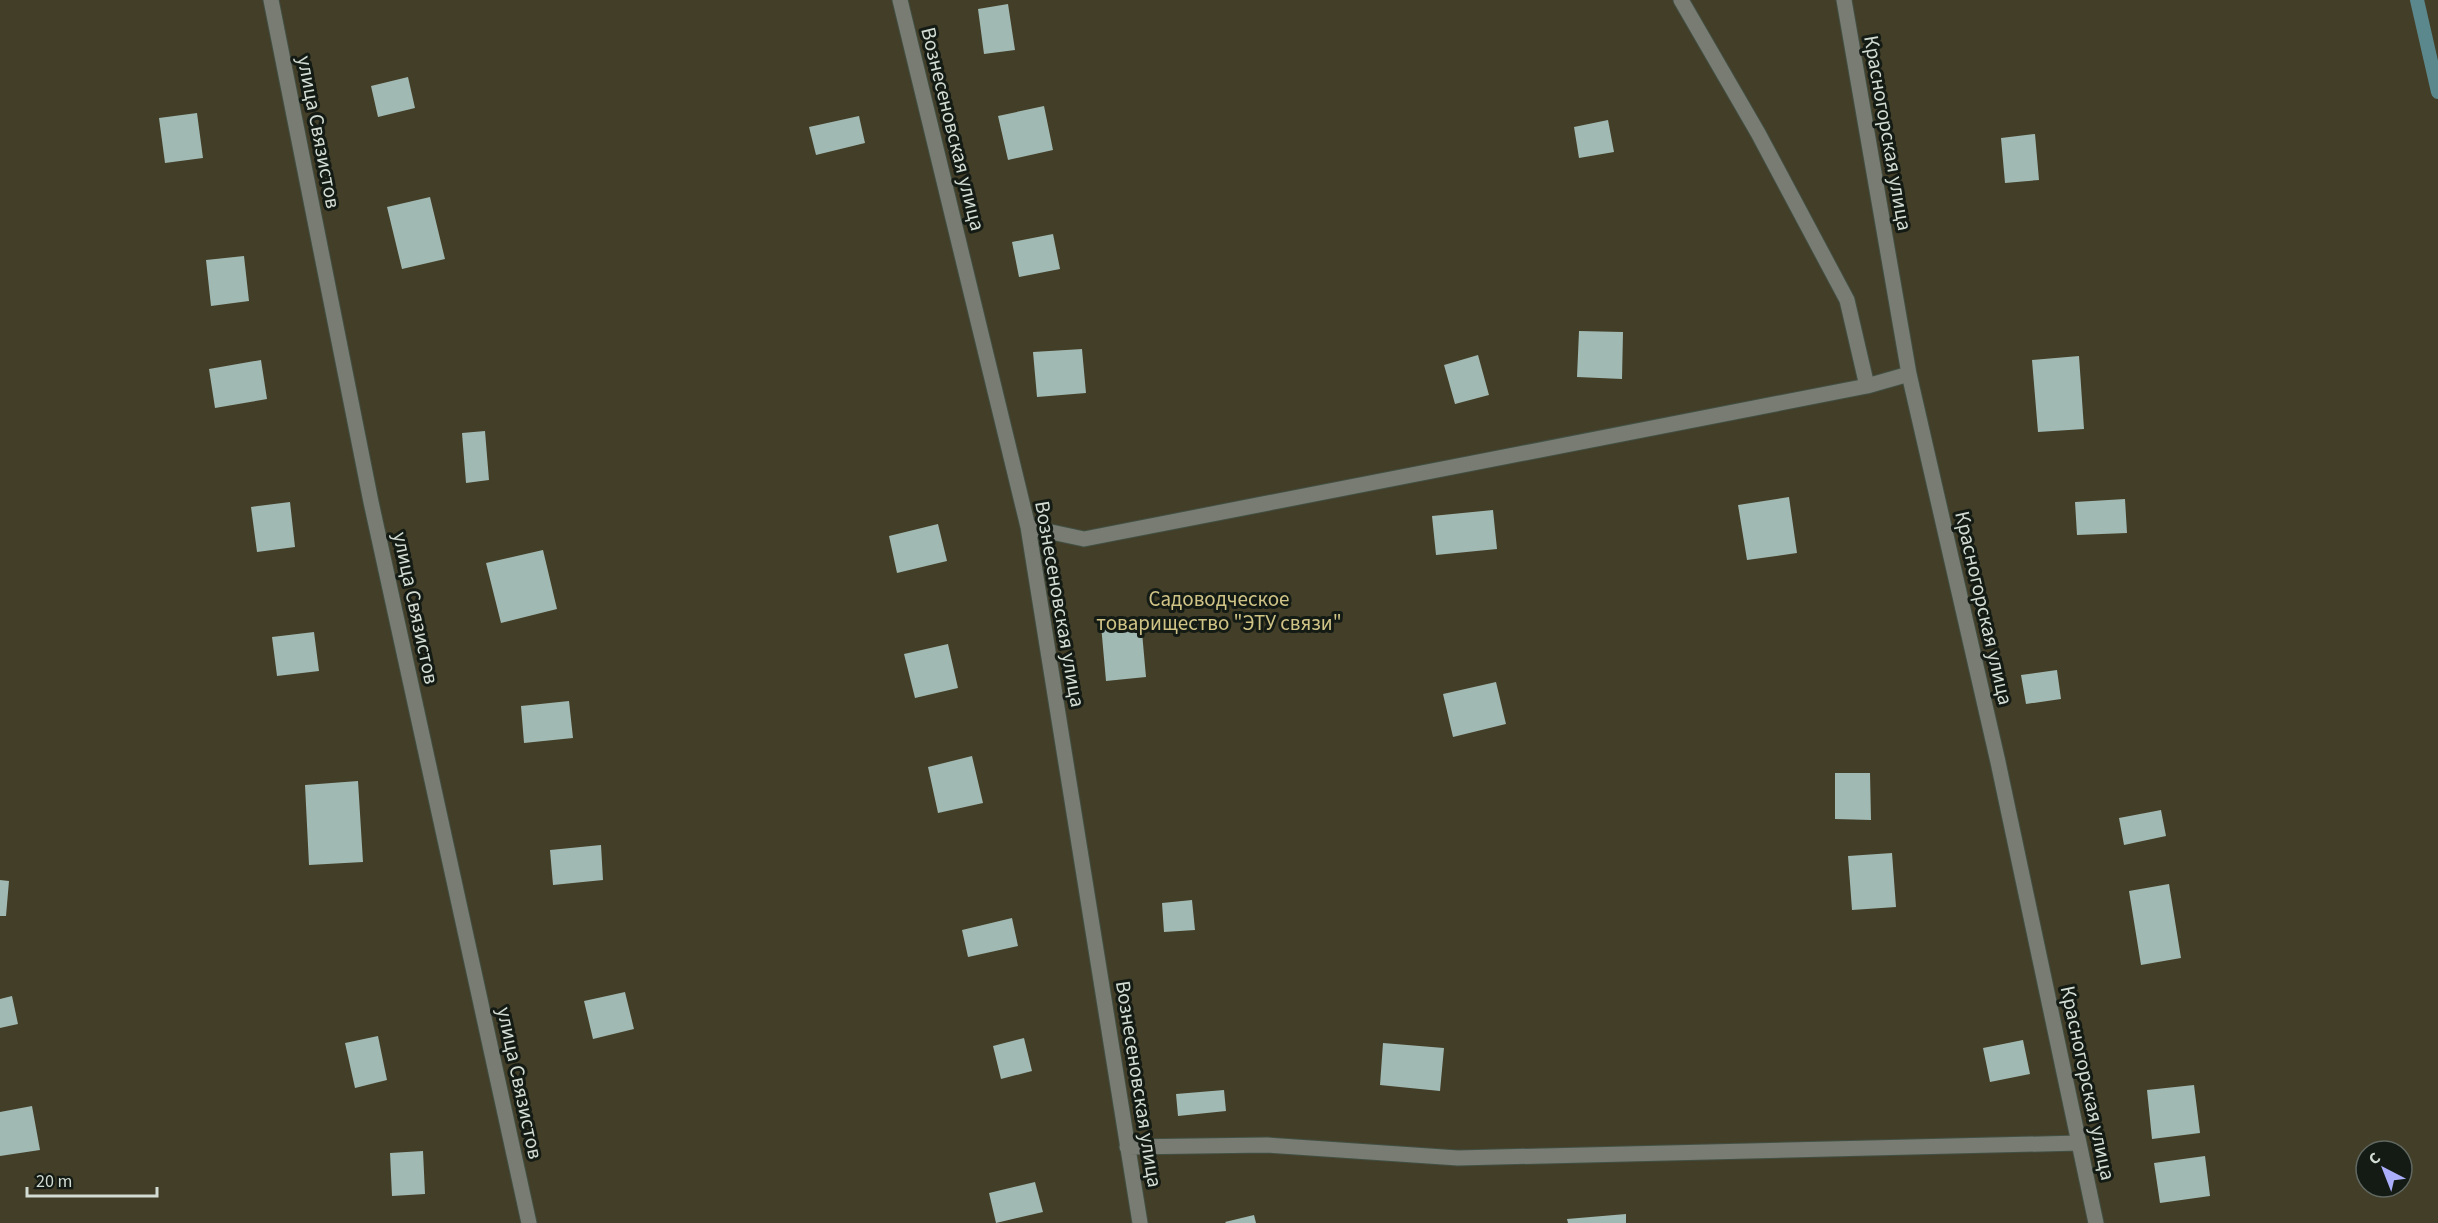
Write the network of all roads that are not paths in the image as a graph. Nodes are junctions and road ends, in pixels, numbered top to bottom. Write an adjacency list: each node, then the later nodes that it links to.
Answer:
1 (271, 0): 10 (street, улица Связистов)
2 (900, 0): 7 (street, Вознесеновская улица)
3 (1681, 0): 6 (street)
4 (1844, 0): 5 (street, Красногорская улица)
5 (1909, 374): 6 (street); 8 (street, Красногорская улица)
6 (1867, 386): 7 (street)
7 (1028, 527): 9 (street, Вознесеновская улица)
8 (2079, 1143): 9 (street); 12 (street, Красногорская улица)
9 (1127, 1147): 11 (street, Вознесеновская улица)
10 (529, 1223)
11 (1140, 1223)
12 (2096, 1223)

